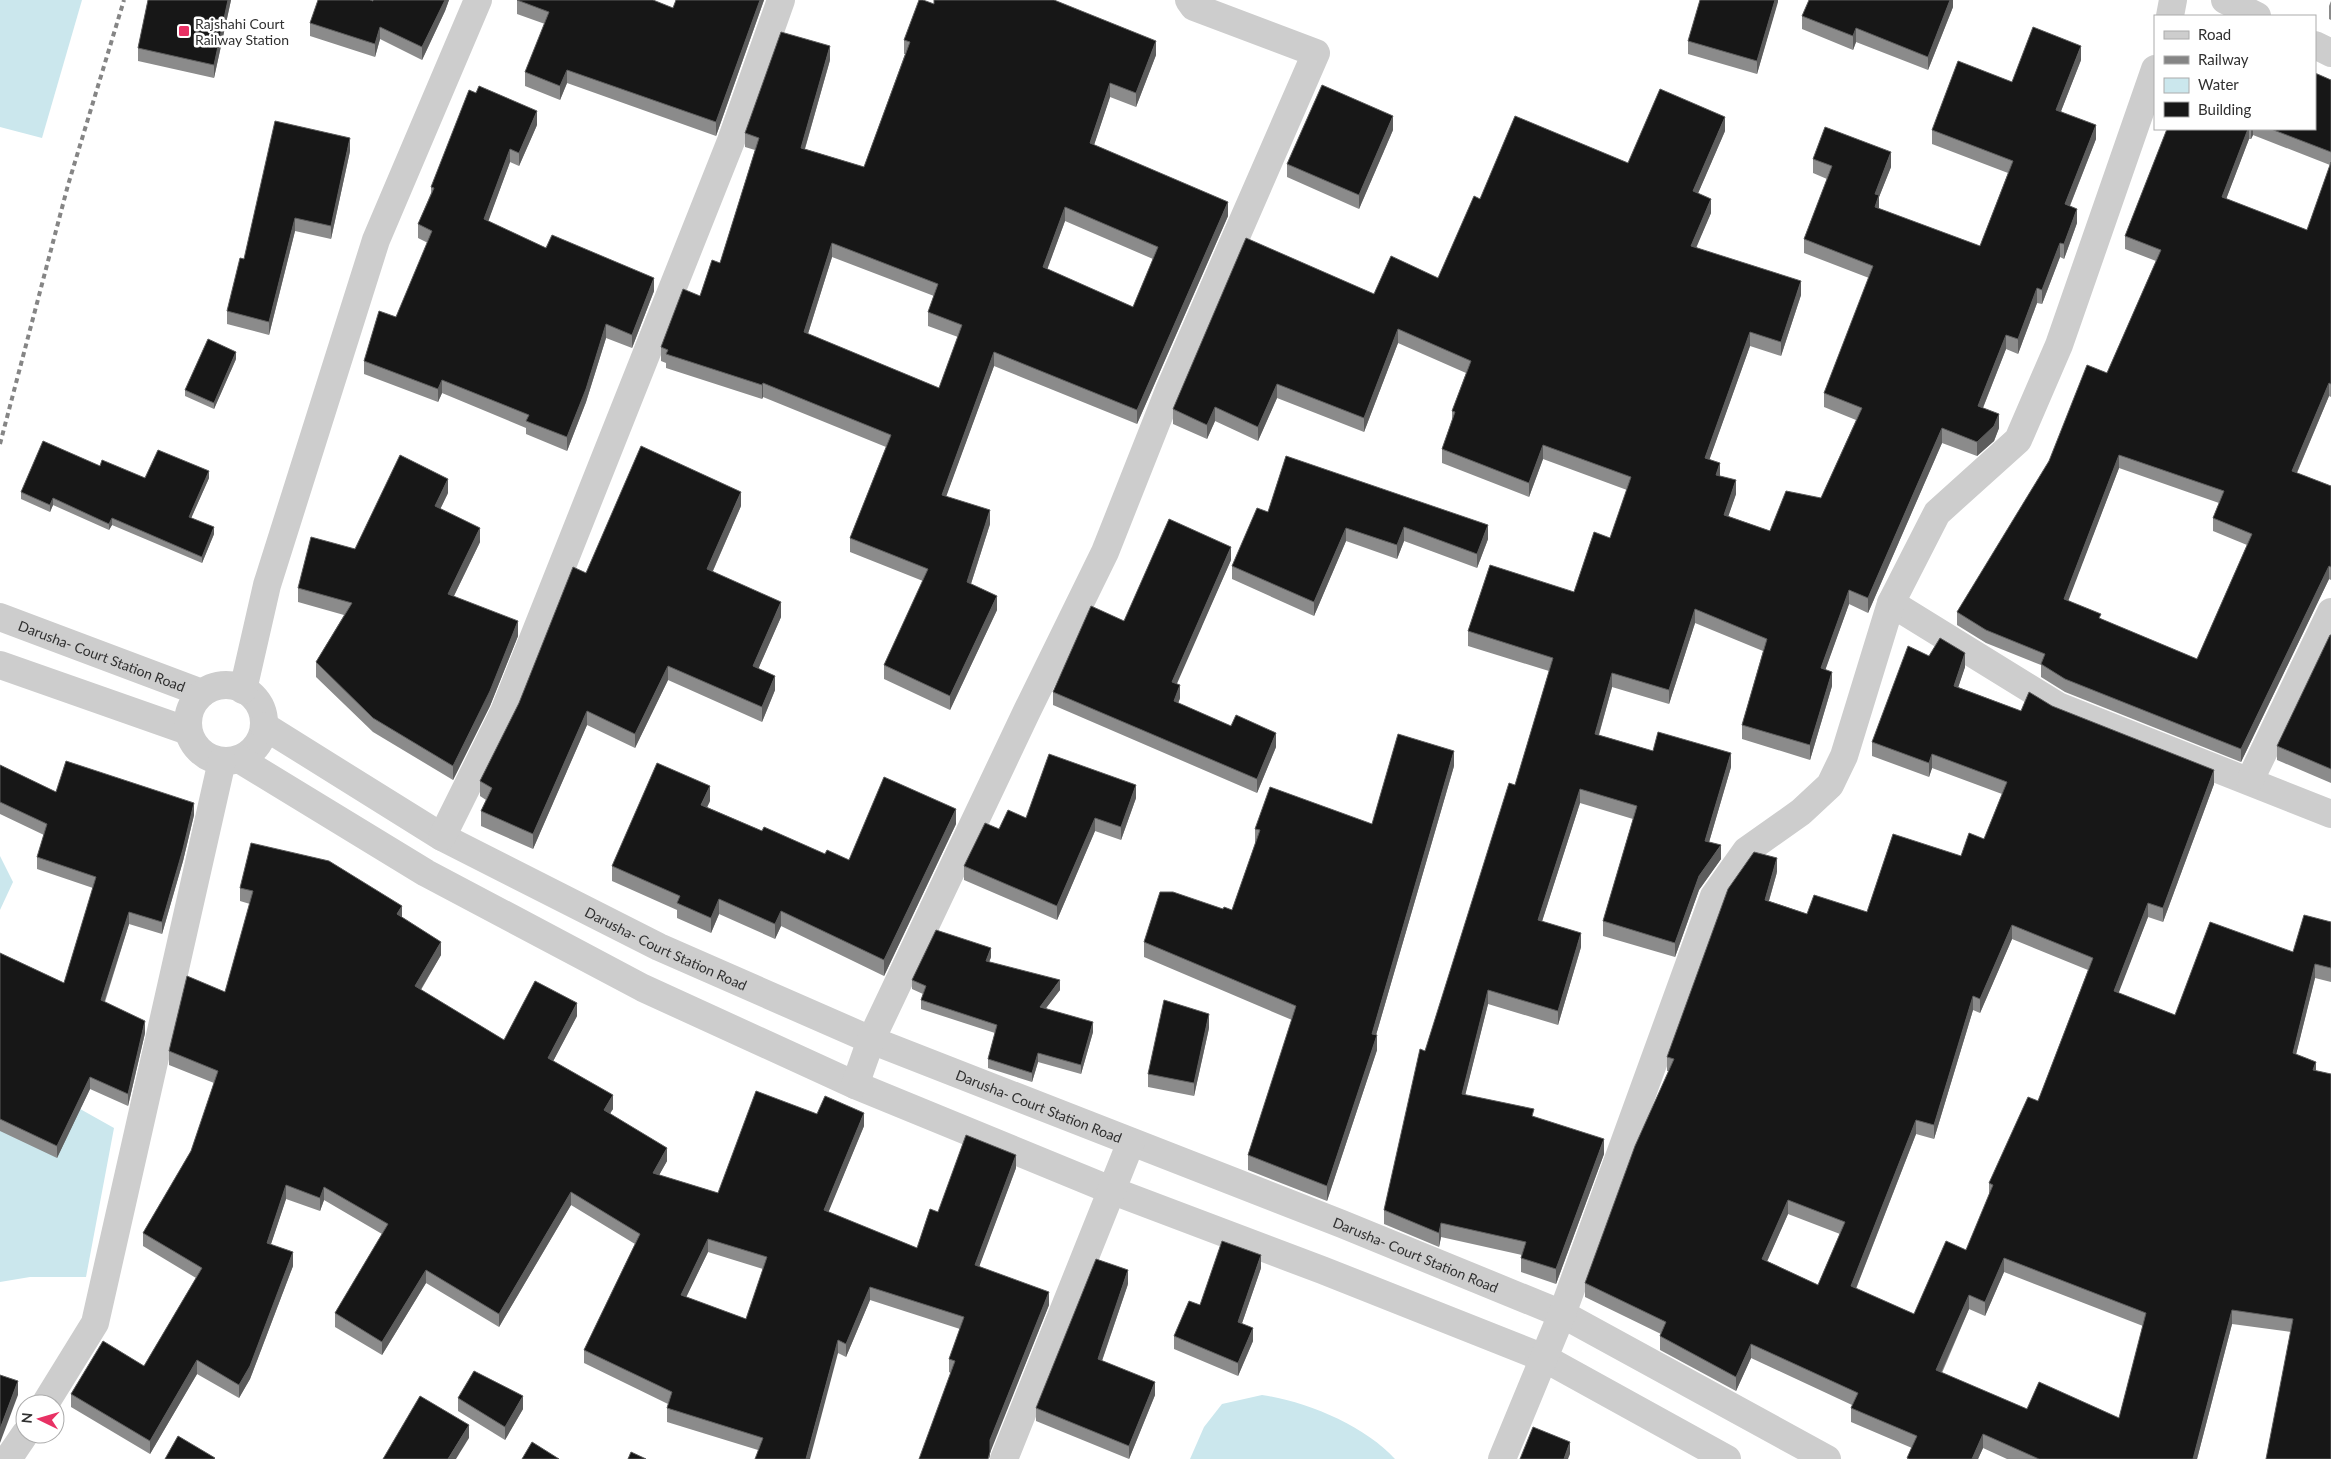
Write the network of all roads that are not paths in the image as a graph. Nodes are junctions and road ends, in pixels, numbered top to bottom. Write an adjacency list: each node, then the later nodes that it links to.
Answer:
1 (478, 0): 15 (street)
2 (781, 0): 22 (street)
3 (1189, 0): 23 (street)
4 (2173, 0): 6 (street)
5 (2225, 0): 7 (street)
6 (2170, 15)
7 (2255, 15)
8 (2316, 46): 9 (street)
9 (2331, 54)
10 (2154, 72): 11 (street)
11 (1891, 603): 20 (street); 27 (street)
12 (2331, 612): 20 (street)
13 (0, 617): 16 (street, Darusha- Court Station Road)
14 (0, 665): 18 (street)
15 (243, 690): 16 (street); 17 (street)
16 (202, 693): 18 (street)
17 (264, 726): 19 (street); 22 (street, Darusha- Court Station Road)
18 (188, 731): 19 (street)
19 (230, 760): 24 (street); 29 (street)
20 (2250, 780): 21 (street)
21 (2331, 814)
22 (442, 836): 23 (street, Darusha- Court Station Road)
23 (871, 1040): 24 (street); 25 (street, Darusha- Court Station Road)
24 (855, 1085): 26 (street)
25 (1131, 1142): 26 (street); 27 (street, Darusha- Court Station Road)
26 (1113, 1191): 28 (street); 32 (street)
27 (1562, 1314): 28 (street); 35 (street, Darusha- Court Station Road)
28 (1544, 1358): 33 (street); 34 (street)
29 (51, 1394)
30 (18, 1444): 31 (street)
31 (8, 1459)
32 (1004, 1459)
33 (1502, 1459)
34 (1727, 1459)
35 (1827, 1459)

